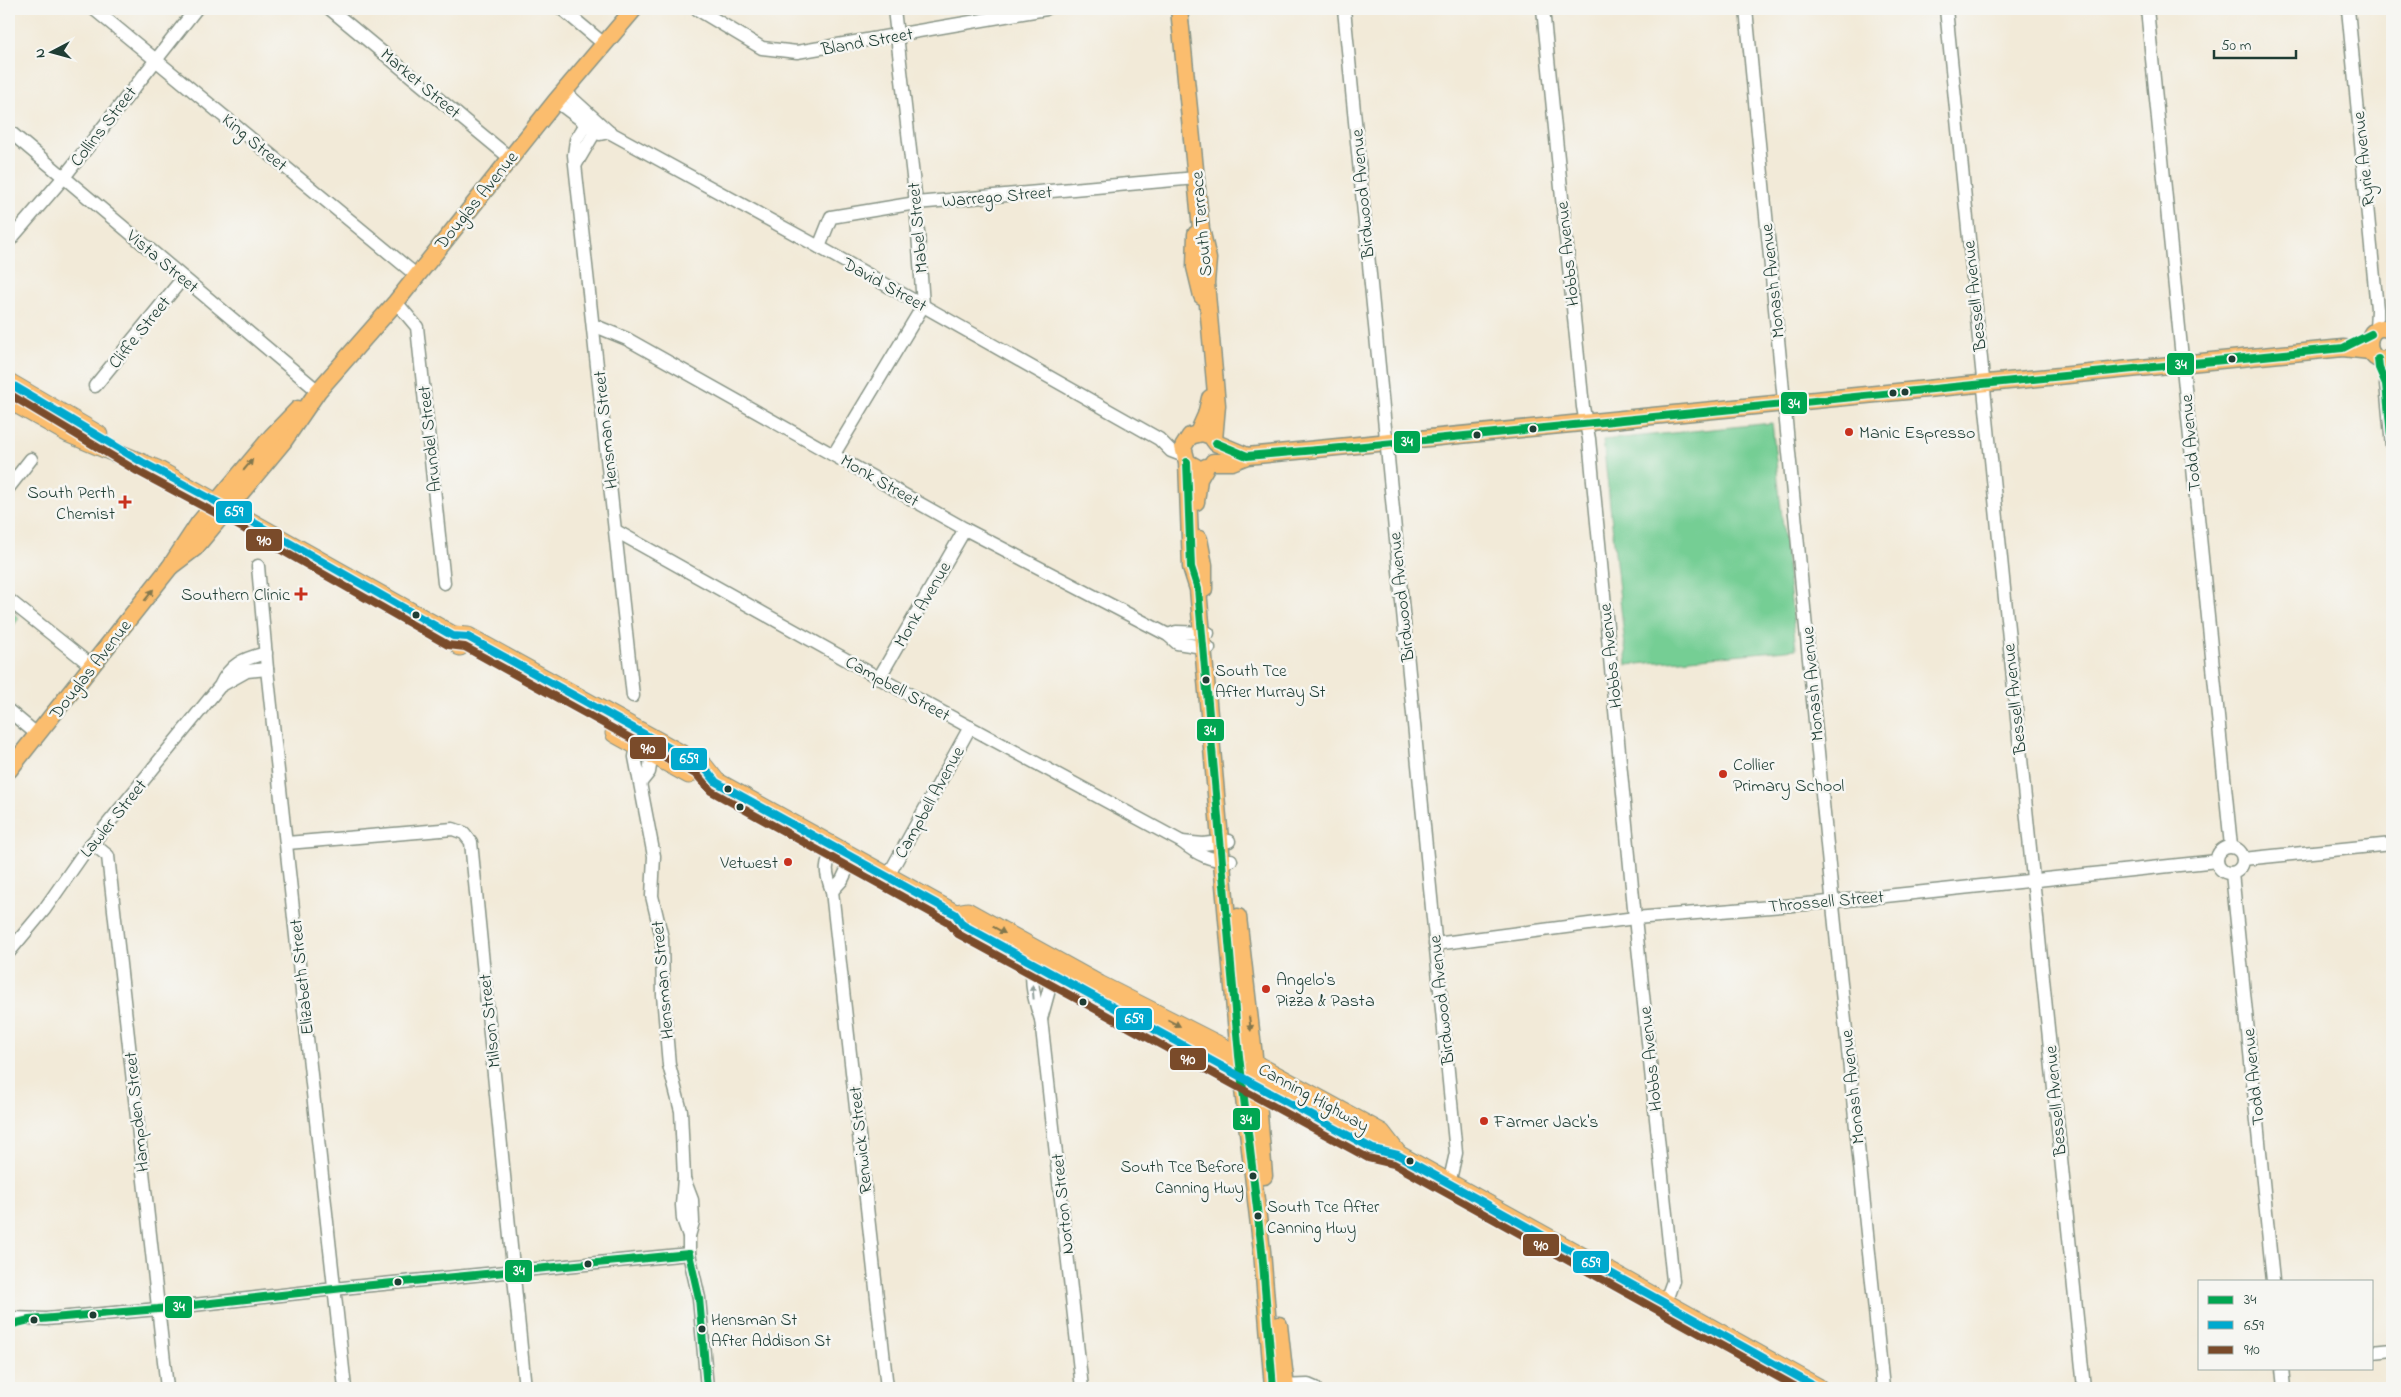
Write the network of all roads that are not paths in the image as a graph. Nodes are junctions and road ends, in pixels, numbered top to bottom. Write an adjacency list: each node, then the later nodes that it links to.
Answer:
1 (94, 9): 19 (street, King Street)
2 (196, 9): 19 (street, Collins Street)
3 (330, 9): 23 (street, Market Street)
4 (562, 9): 18 (street)
5 (634, 9): 18 (main road, Douglas Avenue)
6 (697, 9): 17 (street, Bland Street)
7 (894, 9): 17 (street, Mabel Street)
8 (1046, 9): 17 (street, Bland Street)
9 (1174, 9): 25 (main road, South Terrace)
10 (1179, 9): 25 (main road, South Terrace)
11 (1344, 9): 48 (street, Birdwood Avenue)
12 (1543, 9): 44 (street, Hobbs Avenue)
13 (1746, 9): 43 (street, Monash Avenue)
14 (1946, 9): 39 (street, Bessell Avenue)
15 (2148, 9): 37 (street, Todd Avenue)
16 (2348, 9): 34 (street, Ryrie Avenue)
17 (897, 36): 26 (street, Mabel Street)
18 (604, 44): 20 (main road, Douglas Avenue)
19 (156, 59): 24 (street, Collins Street); 29 (street, King Street)
20 (560, 96): 21 (street, David Street); 23 (main road, Douglas Avenue)
21 (596, 125): 28 (street, David Street); 33 (street, Hensman Street)
22 (9, 132): 24 (street, Vista Street)
23 (510, 158): 29 (main road, Douglas Avenue)
24 (64, 177): 27 (street, Collins Street); 30 (street, Vista Street)
25 (1193, 178): 26 (street, Warrego Street); 45 (main road, South Terrace); 47 (main road, South Terrace)
26 (916, 203): 28 (street, Warrego Street); 32 (street, Mabel Street)
27 (9, 241)
28 (819, 246): 32 (street, David Street)
29 (416, 275): 31 (main road, Douglas Avenue)
30 (183, 278): 40 (street, Cliffe Street); 41 (street, Vista Street)
31 (396, 302): 41 (main road, Douglas Avenue); 61 (street, Arundel Street)
32 (923, 306): 46 (street, David Street); 50 (street)
33 (593, 325): 50 (street, Monk Street); 59 (street, Hensman Street)
34 (2382, 331): 35 (main road); 36 (main road)
35 (2343, 348): 36 (main road); 37 (main road)
36 (2383, 356): 49 (street)
37 (2183, 364): 39 (main road); 80 (street, Todd Avenue)
38 (9, 383): 54 (highway, Canning Highway)
39 (1983, 384): 43 (main road); 88 (street, Bessell Avenue)
40 (95, 386)
41 (318, 391): 57 (main road, Douglas Avenue)
42 (9, 399): 54 (highway, Canning Highway)
43 (1784, 403): 44 (main road); 90 (street, Monash Avenue)
44 (1586, 424): 48 (main road); 92 (street, Hobbs Avenue)
45 (1192, 436): 46 (street, David Street); 47 (main road); 53 (main road)
46 (1159, 439): 53 (street, David Street)
47 (1215, 441): 51 (main road); 55 (main road)
48 (1385, 444): 51 (main road); 93 (street, Birdwood Avenue)
49 (2392, 446)
50 (834, 454): 58 (street, Monk Street)
51 (1246, 456): 55 (main road)
52 (31, 459): 56 (street)
53 (1186, 459): 55 (main road); 63 (main road)
54 (142, 462): 57 (highway, Canning Highway)
55 (1209, 464): 63 (main road)
56 (9, 488)
57 (222, 505): 65 (main road, Douglas Avenue, one-way to 57); 73 (highway, Canning Highway)
58 (965, 529): 63 (street, Monk Street); 67 (street, Monk Avenue)
59 (616, 531): 67 (street, Campbell Street); 69 (street, Hensman Street)
60 (258, 566): 64 (street, Elizabeth Street)
61 (444, 583)
62 (9, 600): 65 (street)
63 (1205, 640): 75 (main road)
64 (266, 653): 66 (street, Elizabeth Street); 68 (street, Lawler Street)
65 (93, 667): 72 (main road, Douglas Avenue)
66 (267, 668): 68 (street, Lawler Street); 78 (street, Elizabeth Street)
67 (879, 678): 71 (street, Campbell Street)
68 (220, 686): 77 (street, Lawler Street)
69 (633, 696)
70 (9, 712): 72 (street)
71 (970, 727): 76 (street, Campbell Street); 87 (street, Campbell Avenue)
72 (38, 735): 74 (main road, Douglas Avenue)
73 (646, 742): 81 (highway, Canning Highway); 100 (street, Hensman Street)
74 (9, 770)
75 (1225, 841): 76 (street, Campbell Street); 84 (main road)
76 (1182, 842): 84 (street, Campbell Street)
77 (92, 843): 94 (street, Lawler Street); 105 (street, Hampden Street)
78 (288, 843): 101 (street, Milson Street); 103 (street, Elizabeth Street)
79 (2392, 844): 83 (street)
80 (2231, 846): 83 (street); 85 (street)
81 (835, 847): 82 (highway, Canning Highway); 89 (street, Renwick Street)
82 (853, 857): 87 (highway, Canning Highway); 89 (street)
83 (2243, 859): 86 (street)
84 (1227, 860): 98 (main road)
85 (2217, 861): 86 (street); 88 (street, Throssell Street)
86 (2232, 873): 102 (street, Todd Avenue)
87 (888, 876): 91 (highway, Canning Highway)
88 (2033, 881): 90 (street, Throssell Street); 122 (street, Bessell Avenue)
89 (832, 891): 117 (street, Renwick Street)
90 (1832, 901): 92 (street, Throssell Street); 121 (street, Monash Avenue)
91 (955, 914): 95 (highway, Canning Highway); 98 (highway, Canning Highway, one-way to 98)
92 (1635, 918): 93 (street, Throssell Street); 104 (street, Hobbs Avenue)
93 (1435, 944): 99 (street, Birdwood Avenue)
94 (9, 952)
95 (1034, 964): 96 (highway, Canning Highway); 97 (street, Norton Street, one-way to 95)
96 (1053, 974): 97 (street, Norton Street); 98 (highway, Canning Highway)
97 (1041, 1020): 118 (street, Norton Street)
98 (1248, 1071): 99 (highway, Canning Highway); 112 (main road)
99 (1450, 1184): 104 (highway, Canning Highway)
100 (689, 1254): 101 (street); 116 (street, Hensman Street)
101 (513, 1271): 103 (street); 115 (street, Milson Street)
102 (2273, 1280)
103 (334, 1289): 105 (street); 114 (street, Elizabeth Street)
104 (1665, 1303): 120 (highway, Canning Highway)
105 (158, 1309): 107 (street); 113 (street, Hampden Street)
106 (9, 1318): 107 (street)
107 (29, 1320): 108 (street)
108 (9, 1325)
109 (2392, 1350): 110 (street)
110 (2374, 1352)
111 (2282, 1370): 123 (street)
112 (1279, 1387): 119 (street)
113 (167, 1388)
114 (345, 1388)
115 (525, 1388)
116 (707, 1388)
117 (887, 1388)
118 (1082, 1388)
119 (1315, 1388)
120 (1818, 1388)
121 (1883, 1388)
122 (2084, 1388)
123 (2284, 1388)

